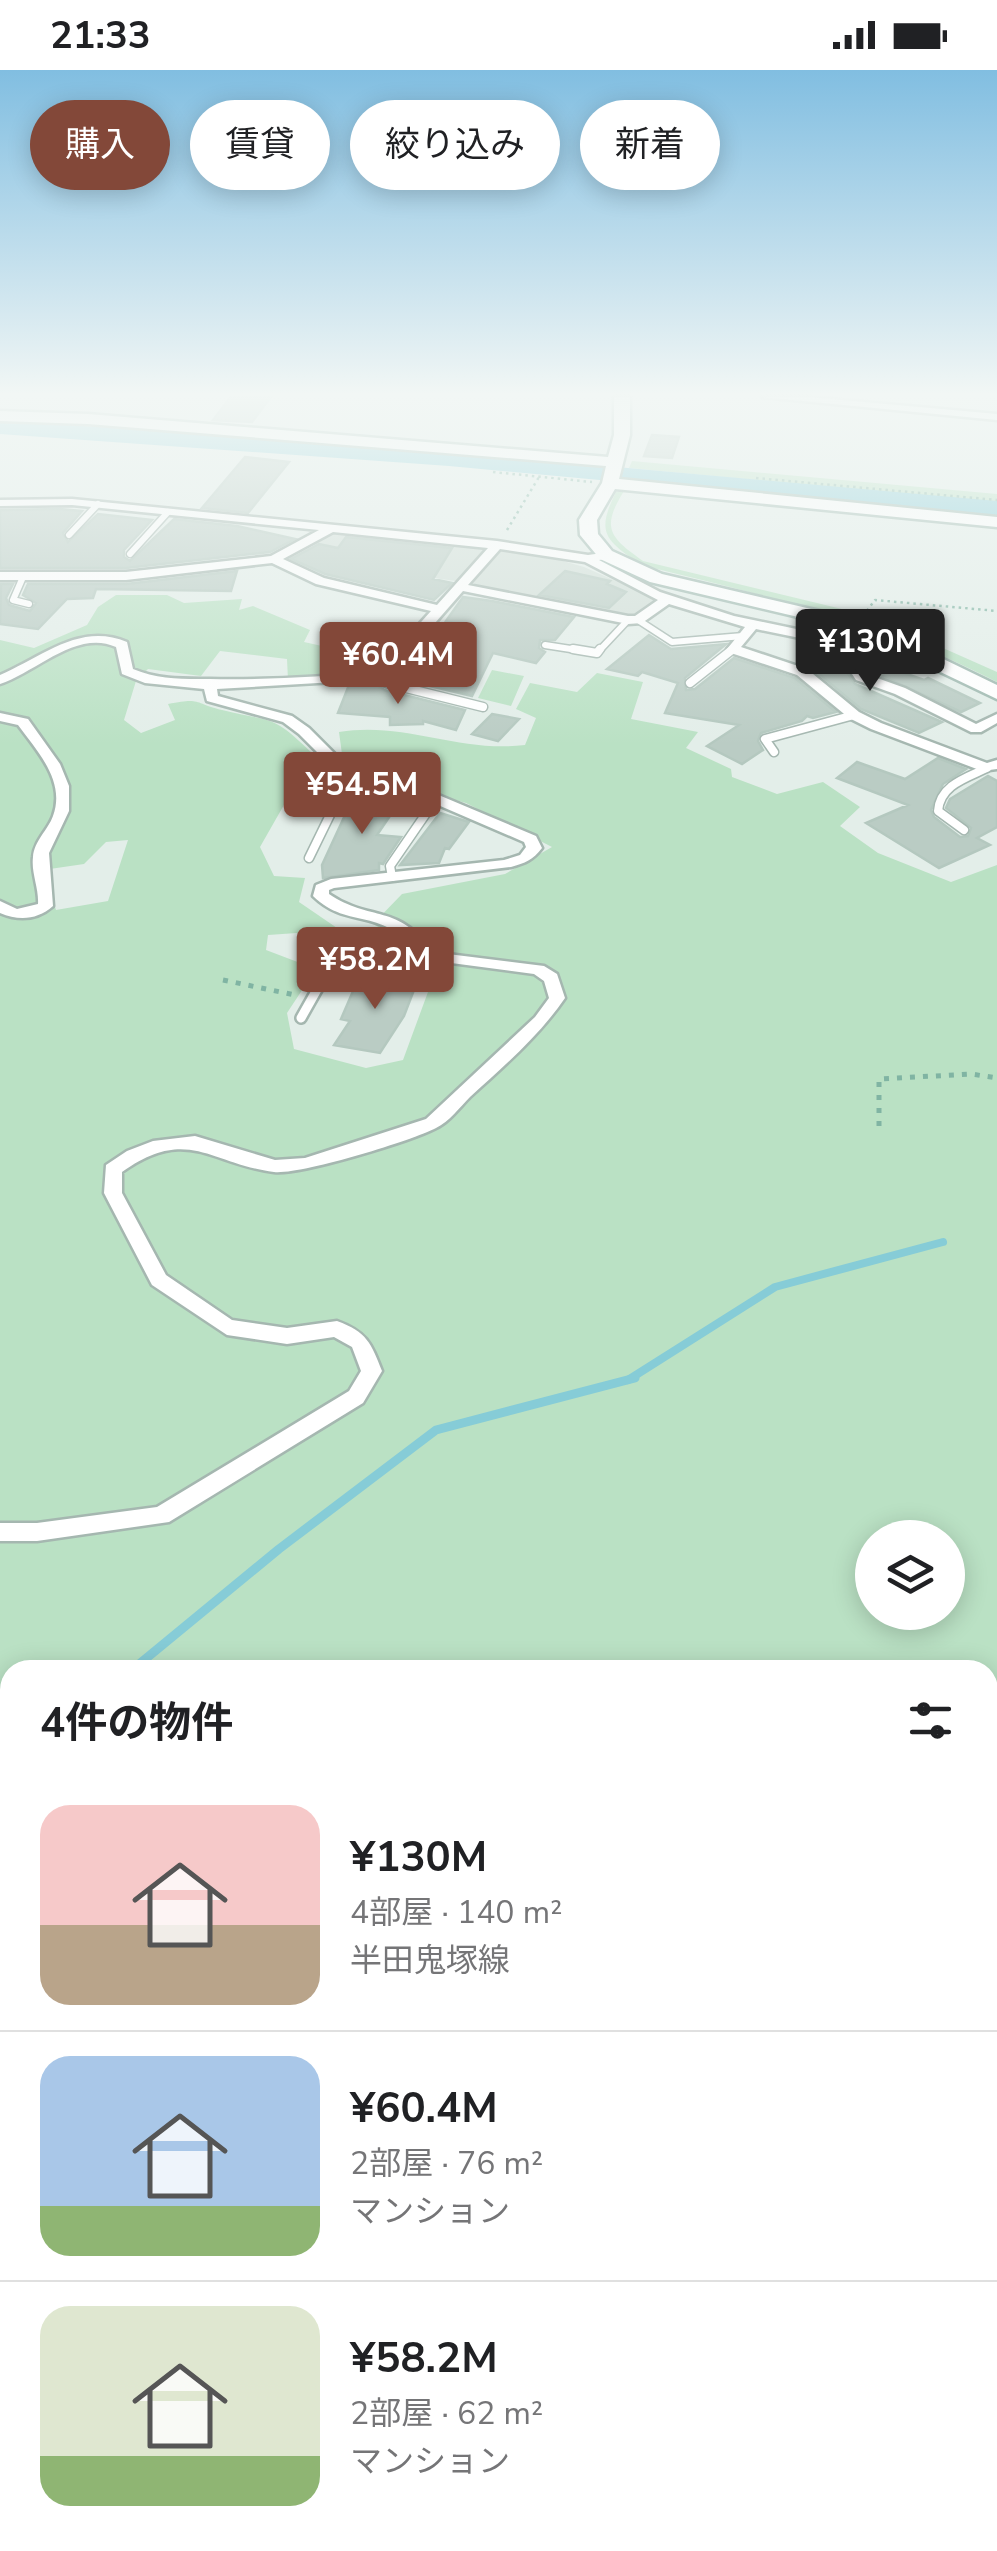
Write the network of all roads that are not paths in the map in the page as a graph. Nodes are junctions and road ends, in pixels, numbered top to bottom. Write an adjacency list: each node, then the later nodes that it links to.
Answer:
1 (90, 513): 8 (lane)
2 (167, 513): 10 (lane)
3 (175, 513): 7 (street)
4 (592, 513): 11 (main road)
5 (906, 513): 6 (main road)
6 (997, 522)
7 (330, 529): 9 (street); 12 (street)
8 (69, 535)
9 (497, 545): 11 (street); 15 (street)
10 (130, 554)
11 (597, 557): 16 (street); 22 (main road)
12 (274, 559): 14 (street); 18 (street)
13 (0, 576): 14 (street)
14 (23, 577): 17 (lane)
15 (461, 588): 18 (street); 19 (street)
16 (669, 598): 19 (street); 20 (street)
17 (28, 604)
18 (437, 608): 25 (street)
19 (633, 620): 20 (lane); 21 (lane)
20 (747, 631): 23 (street); 24 (street)
21 (546, 645)
22 (906, 647): 24 (street); 29 (main road)
23 (733, 649): 28 (lane); 31 (street)
24 (882, 651): 33 (street)
25 (380, 676): 27 (street); 30 (lane)
26 (0, 680): 27 (street)
27 (210, 683): 36 (street)
28 (690, 683)
29 (997, 693)
30 (482, 707)
31 (854, 715): 34 (lane); 35 (street)
32 (0, 717): 41 (street)
33 (997, 718)
34 (774, 752)
35 (992, 766): 38 (lane)
36 (349, 776): 37 (street); 39 (lane)
37 (436, 799): 40 (lane); 40 (street)
38 (964, 830)
39 (309, 858)
40 (392, 877): 42 (street)
41 (0, 906)
42 (428, 956): 43 (lane); 44 (street)
43 (301, 1018)
44 (0, 1532)

